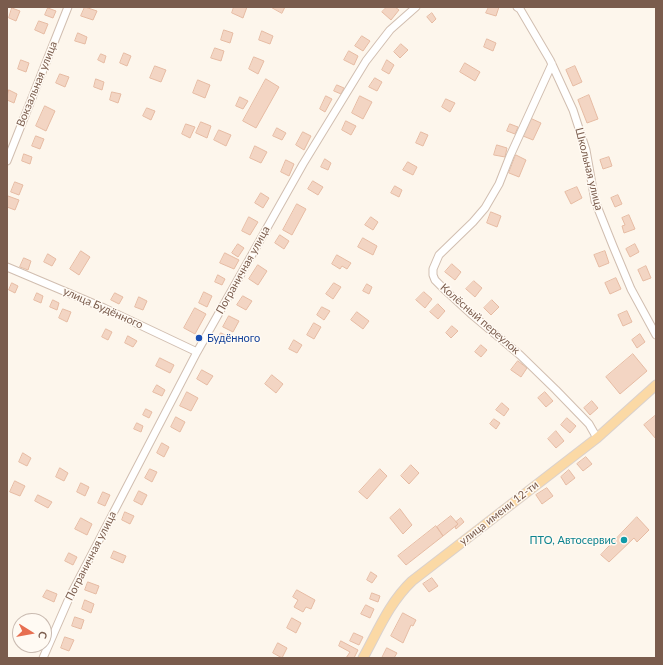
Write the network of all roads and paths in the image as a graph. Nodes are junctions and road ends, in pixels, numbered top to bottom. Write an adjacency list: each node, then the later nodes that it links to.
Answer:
1 (68, 7): 5 (street, Вокзальная улица)
2 (416, 7): 8 (street, Пограничная улица)
3 (517, 7): 4 (street, Школьная улица)
4 (552, 64): 7 (street, Школьная улица); 10 (street, Колёсный переулок)
5 (7, 161)
6 (7, 267): 8 (street, улица Будённого)
7 (656, 335)
8 (197, 352): 11 (street, Пограничная улица)
9 (656, 385): 10 (main road, улица имени 12-ти)
10 (597, 438): 12 (main road, улица имени 12-ти)
11 (43, 658)
12 (363, 658)

